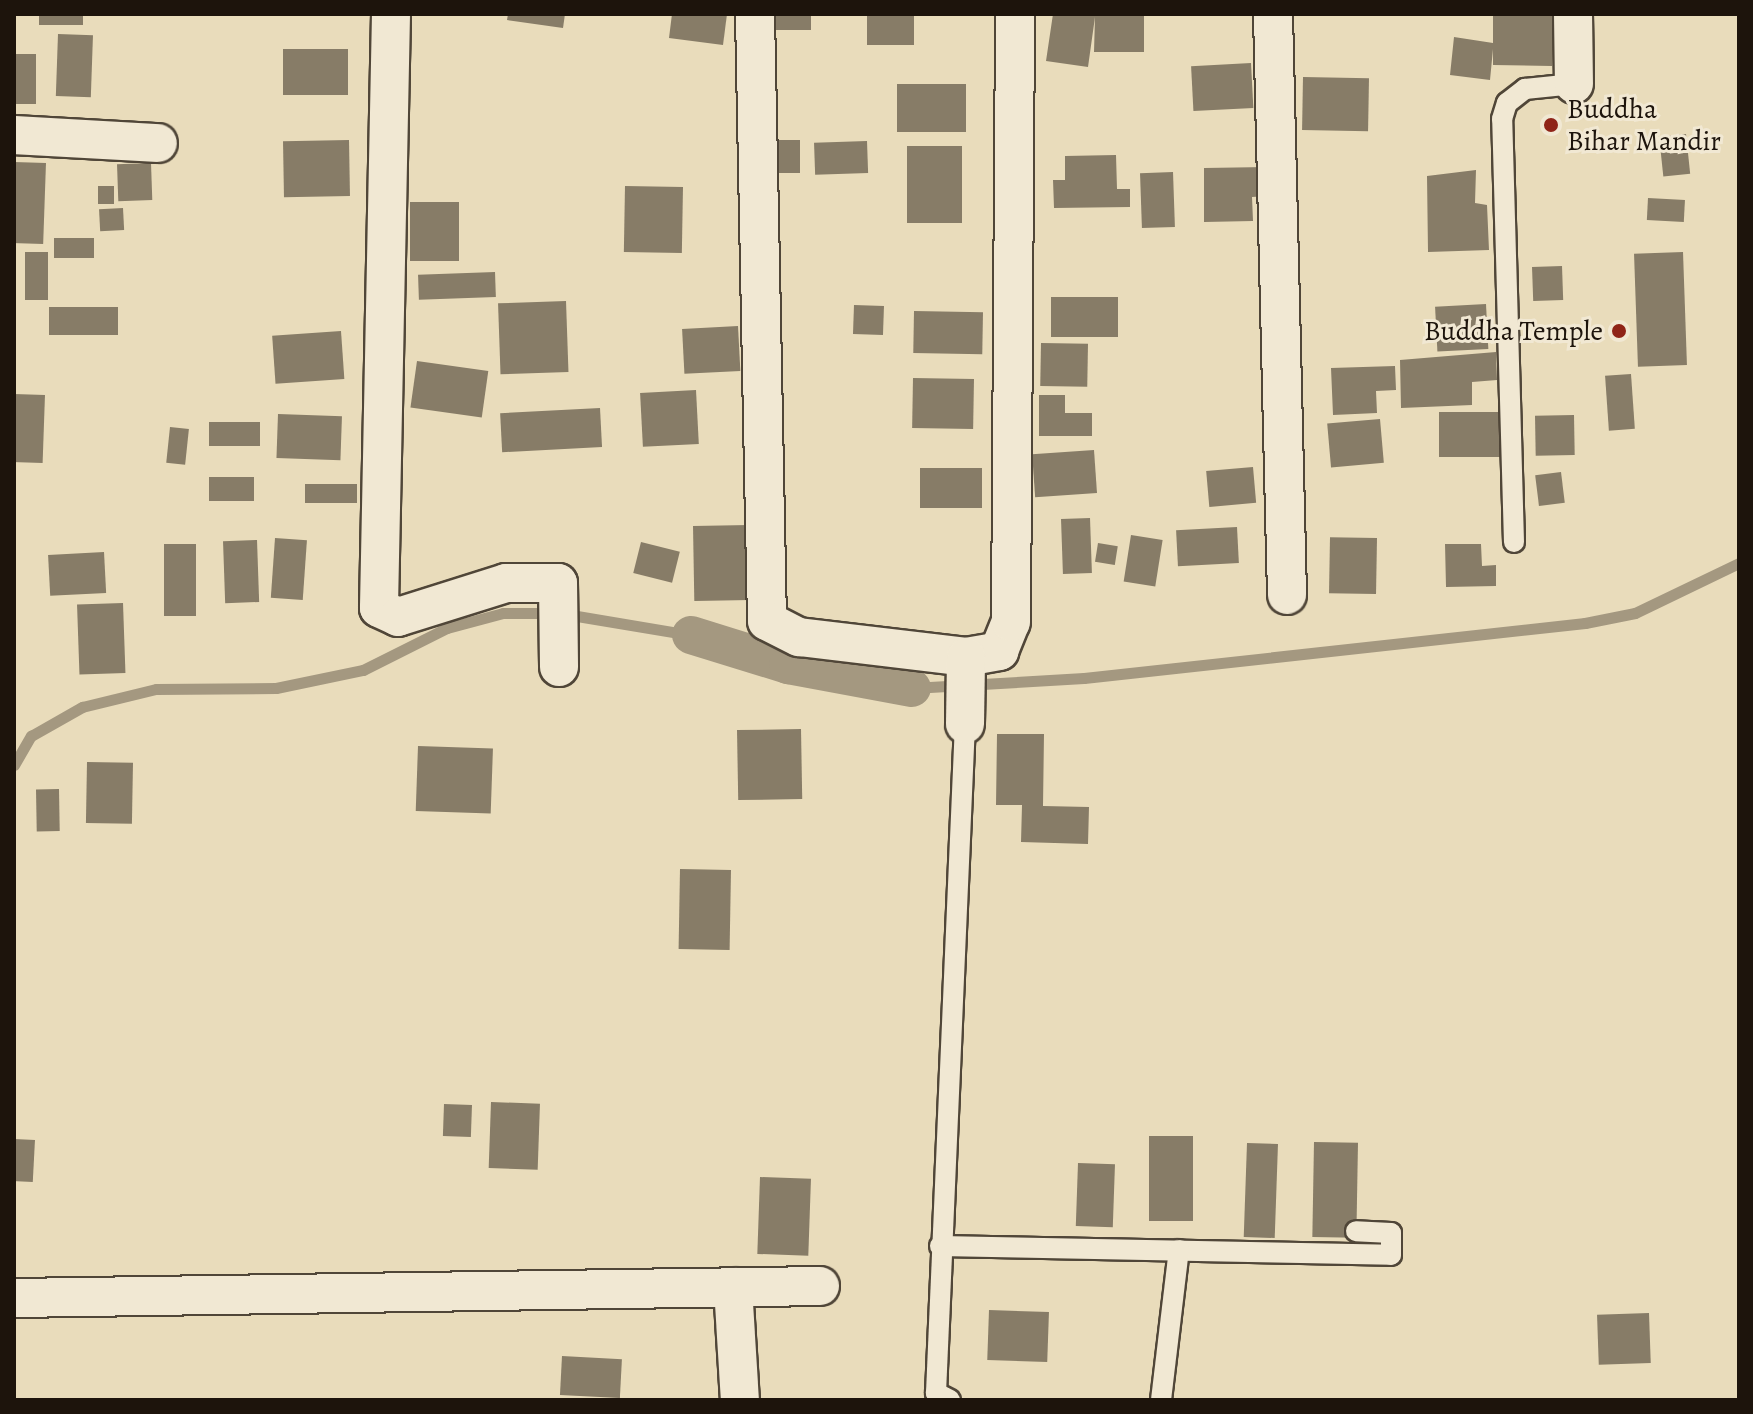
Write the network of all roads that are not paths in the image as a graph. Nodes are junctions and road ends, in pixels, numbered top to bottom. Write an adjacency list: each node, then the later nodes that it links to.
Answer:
1 (391, 14): 12 (street)
2 (755, 14): 11 (street)
3 (1015, 14): 11 (street)
4 (1273, 14): 10 (street)
5 (1573, 14): 6 (street)
6 (1574, 84): 9 (lane)
7 (14, 135): 8 (street)
8 (158, 143)
9 (1514, 542)
10 (1287, 595)
11 (966, 657): 13 (street)
12 (559, 667)
13 (965, 724): 15 (lane)
14 (1356, 1231): 16 (lane)
15 (940, 1246): 16 (lane); 21 (lane)
16 (1179, 1250): 22 (lane)
17 (820, 1286): 18 (street)
18 (733, 1287): 19 (street); 20 (street)
19 (14, 1298)
20 (740, 1400)
21 (950, 1400)
22 (1161, 1400)

